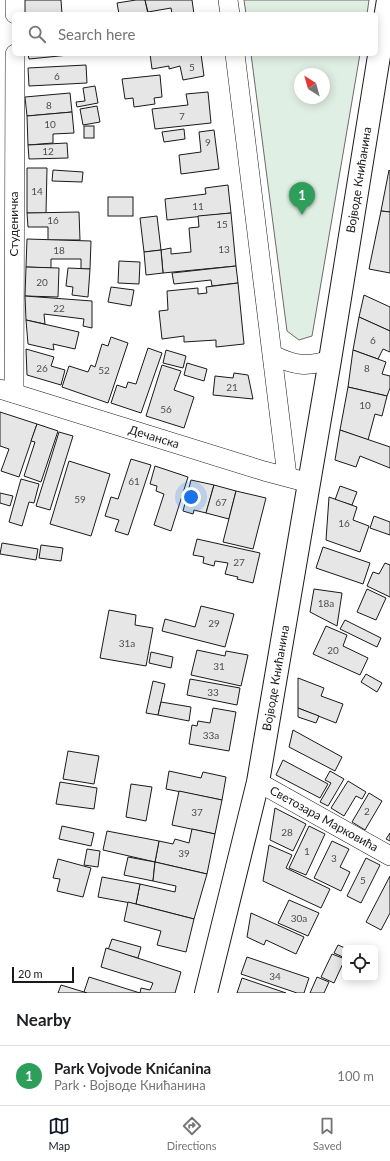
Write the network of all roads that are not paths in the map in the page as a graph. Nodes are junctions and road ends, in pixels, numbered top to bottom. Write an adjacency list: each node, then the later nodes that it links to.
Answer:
1 (15, 0): 4 (street)
2 (228, 0): 5 (street)
3 (388, 0): 9 (street, Војводе Книћанина)
4 (15, 12)
5 (230, 12)
6 (15, 56): 10 (street, Студеничка)
7 (235, 56): 8 (street)
8 (273, 355): 9 (street); 11 (street)
9 (330, 360): 12 (street, Војводе Книћанина)
10 (7, 391): 11 (street, Дечанска)
11 (287, 476): 12 (street, Дечанска)
12 (309, 483): 13 (street, Војводе Книћанина)
13 (258, 782): 14 (street, Светозара Марковића); 15 (street, Војводе Книћанина)
14 (390, 856)
15 (206, 993)

